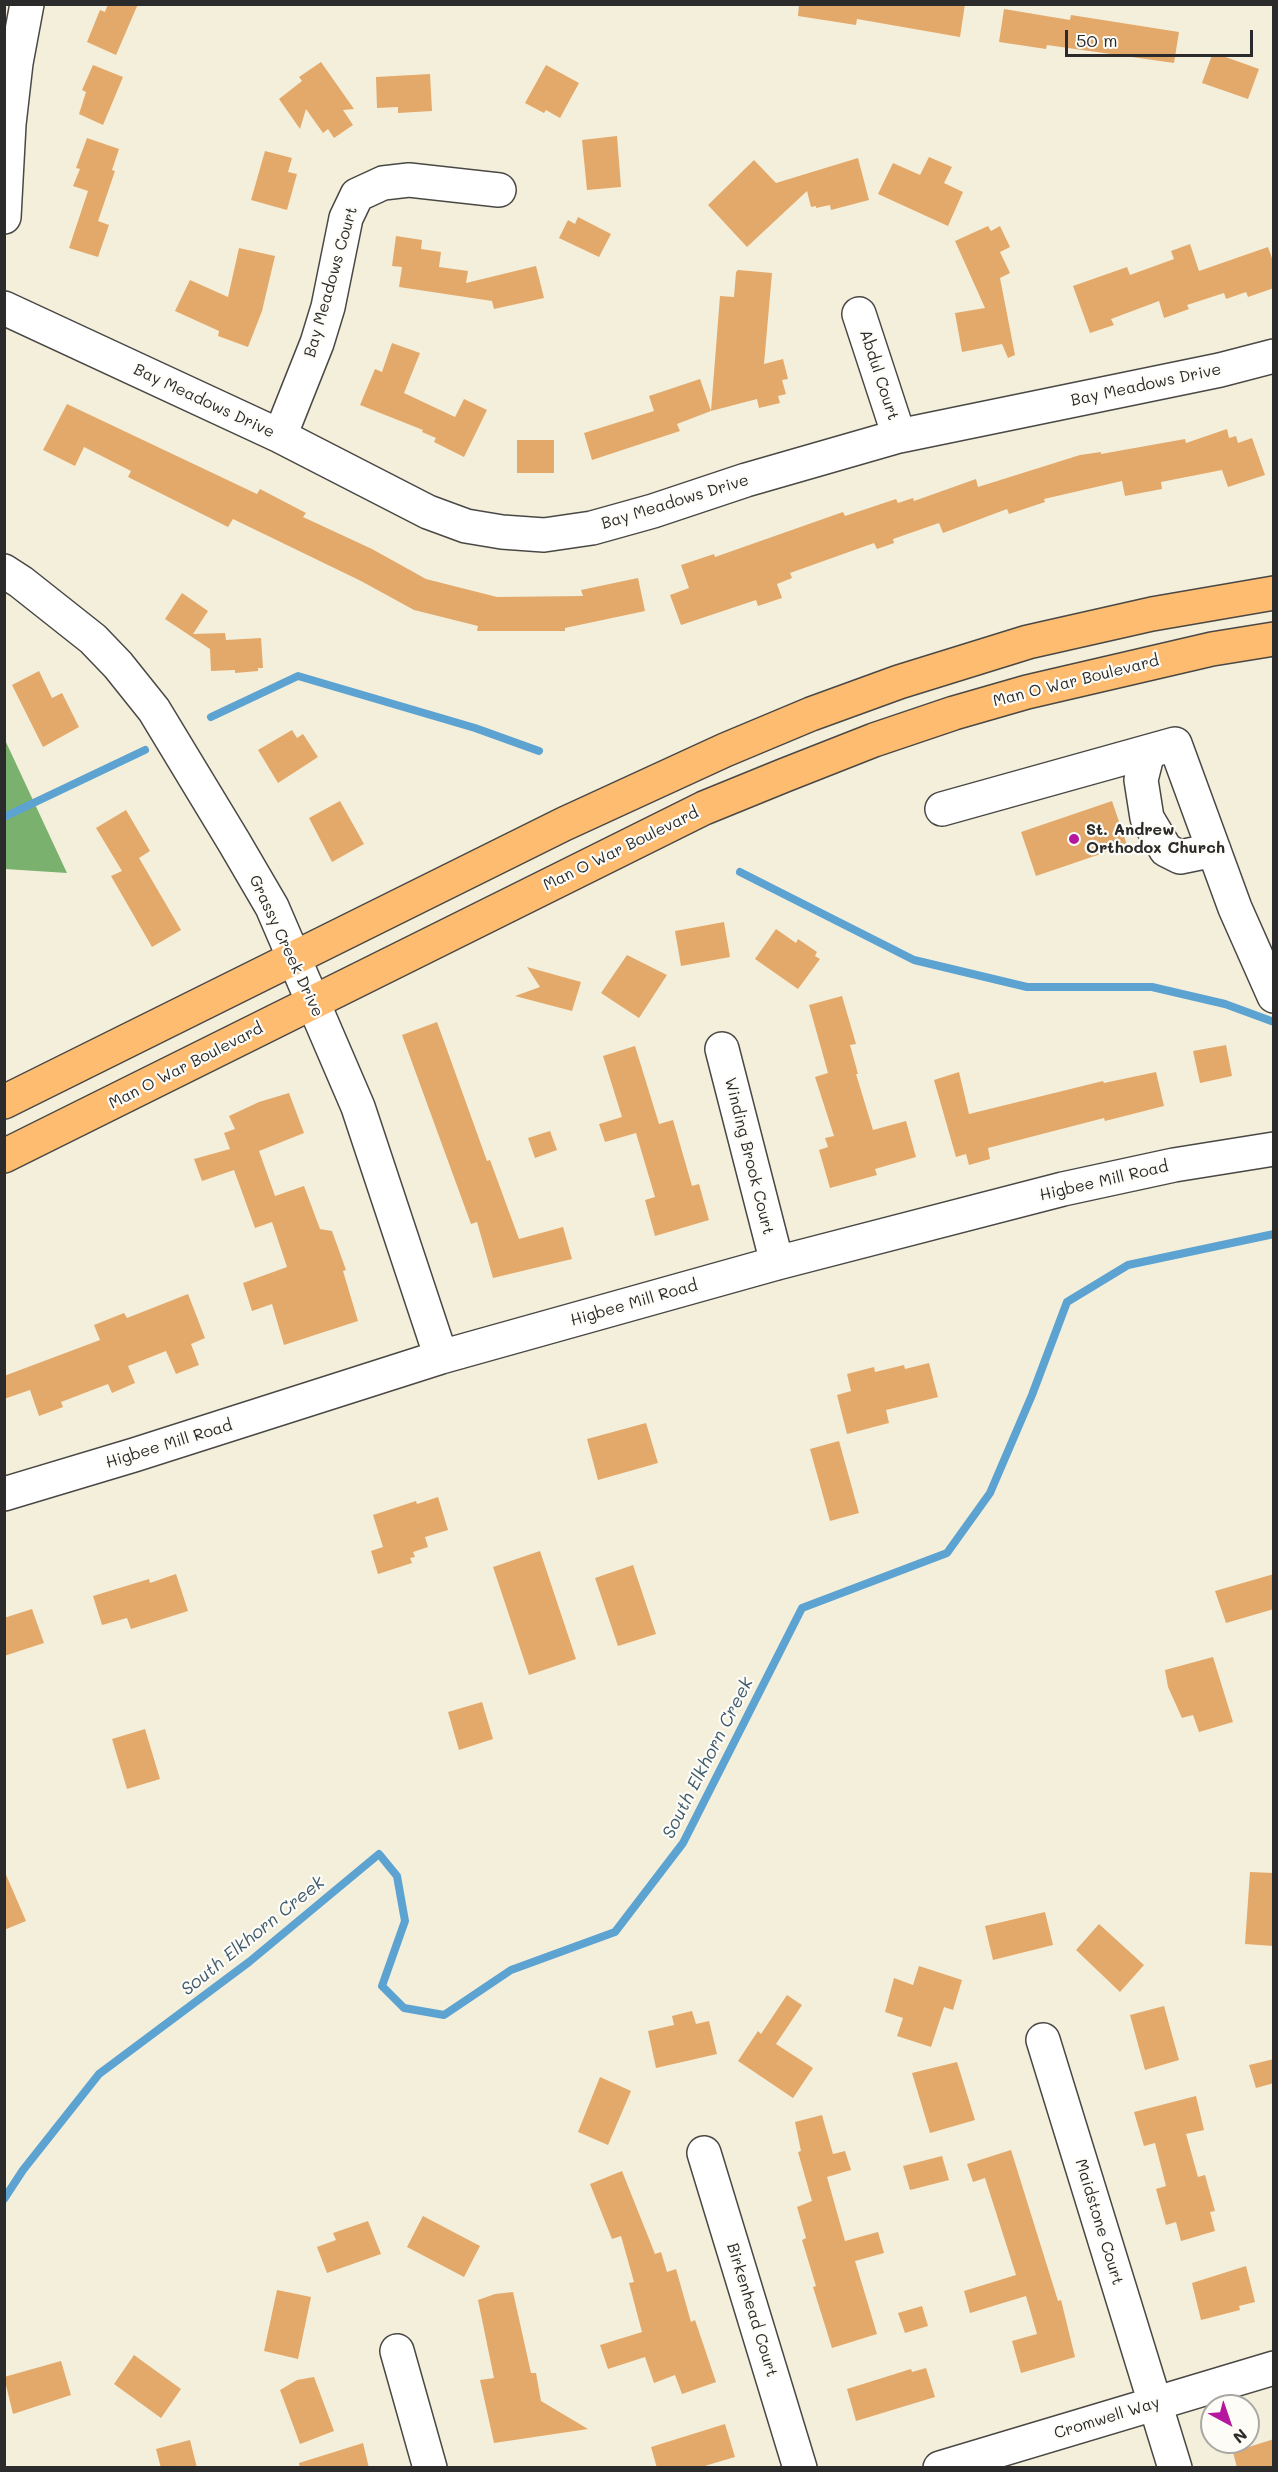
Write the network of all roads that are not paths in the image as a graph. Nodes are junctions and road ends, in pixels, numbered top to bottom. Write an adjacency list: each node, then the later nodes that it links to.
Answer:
1 (27, 4): 3 (street)
2 (499, 190): 7 (street, Bay Meadows Court)
3 (4, 217)
4 (4, 309): 7 (street, Bay Meadows Drive)
5 (859, 314): 8 (street, Abdul Court)
6 (1274, 356): 8 (street, Bay Meadows Drive)
7 (280, 436): 8 (street, Bay Meadows Drive)
8 (899, 436)
9 (4, 571): 15 (street, Grassy Creek Drive)
10 (1274, 592): 15 (main road)
11 (1274, 639): 17 (main road, Man O War Boulevard)
12 (1148, 752): 13 (street); 14 (street); 14 (street)
13 (942, 809)
14 (1214, 849): 16 (street)
15 (294, 957): 17 (street, Grassy Creek Drive); 19 (main road)
16 (1274, 996)
17 (314, 1001): 21 (main road, Man O War Boulevard); 23 (street, Grassy Creek Drive)
18 (722, 1049): 22 (street, Winding Brook Court)
19 (4, 1102)
20 (1274, 1149): 22 (street, Higbee Mill Road)
21 (4, 1156)
22 (777, 1263): 23 (street, Higbee Mill Road)
23 (441, 1358): 24 (street, Higbee Mill Road)
24 (4, 1494)
25 (1043, 2040): 29 (street, Maidstone Court)
26 (704, 2152): 31 (street, Birkenhead Court)
27 (397, 2351): 30 (street)
28 (1274, 2367): 29 (street, Cromwell Way)
29 (1156, 2403): 32 (street, Cromwell Way); 33 (street, Maidstone Court)
30 (430, 2468)
31 (800, 2468)
32 (940, 2468)
33 (1174, 2468)

